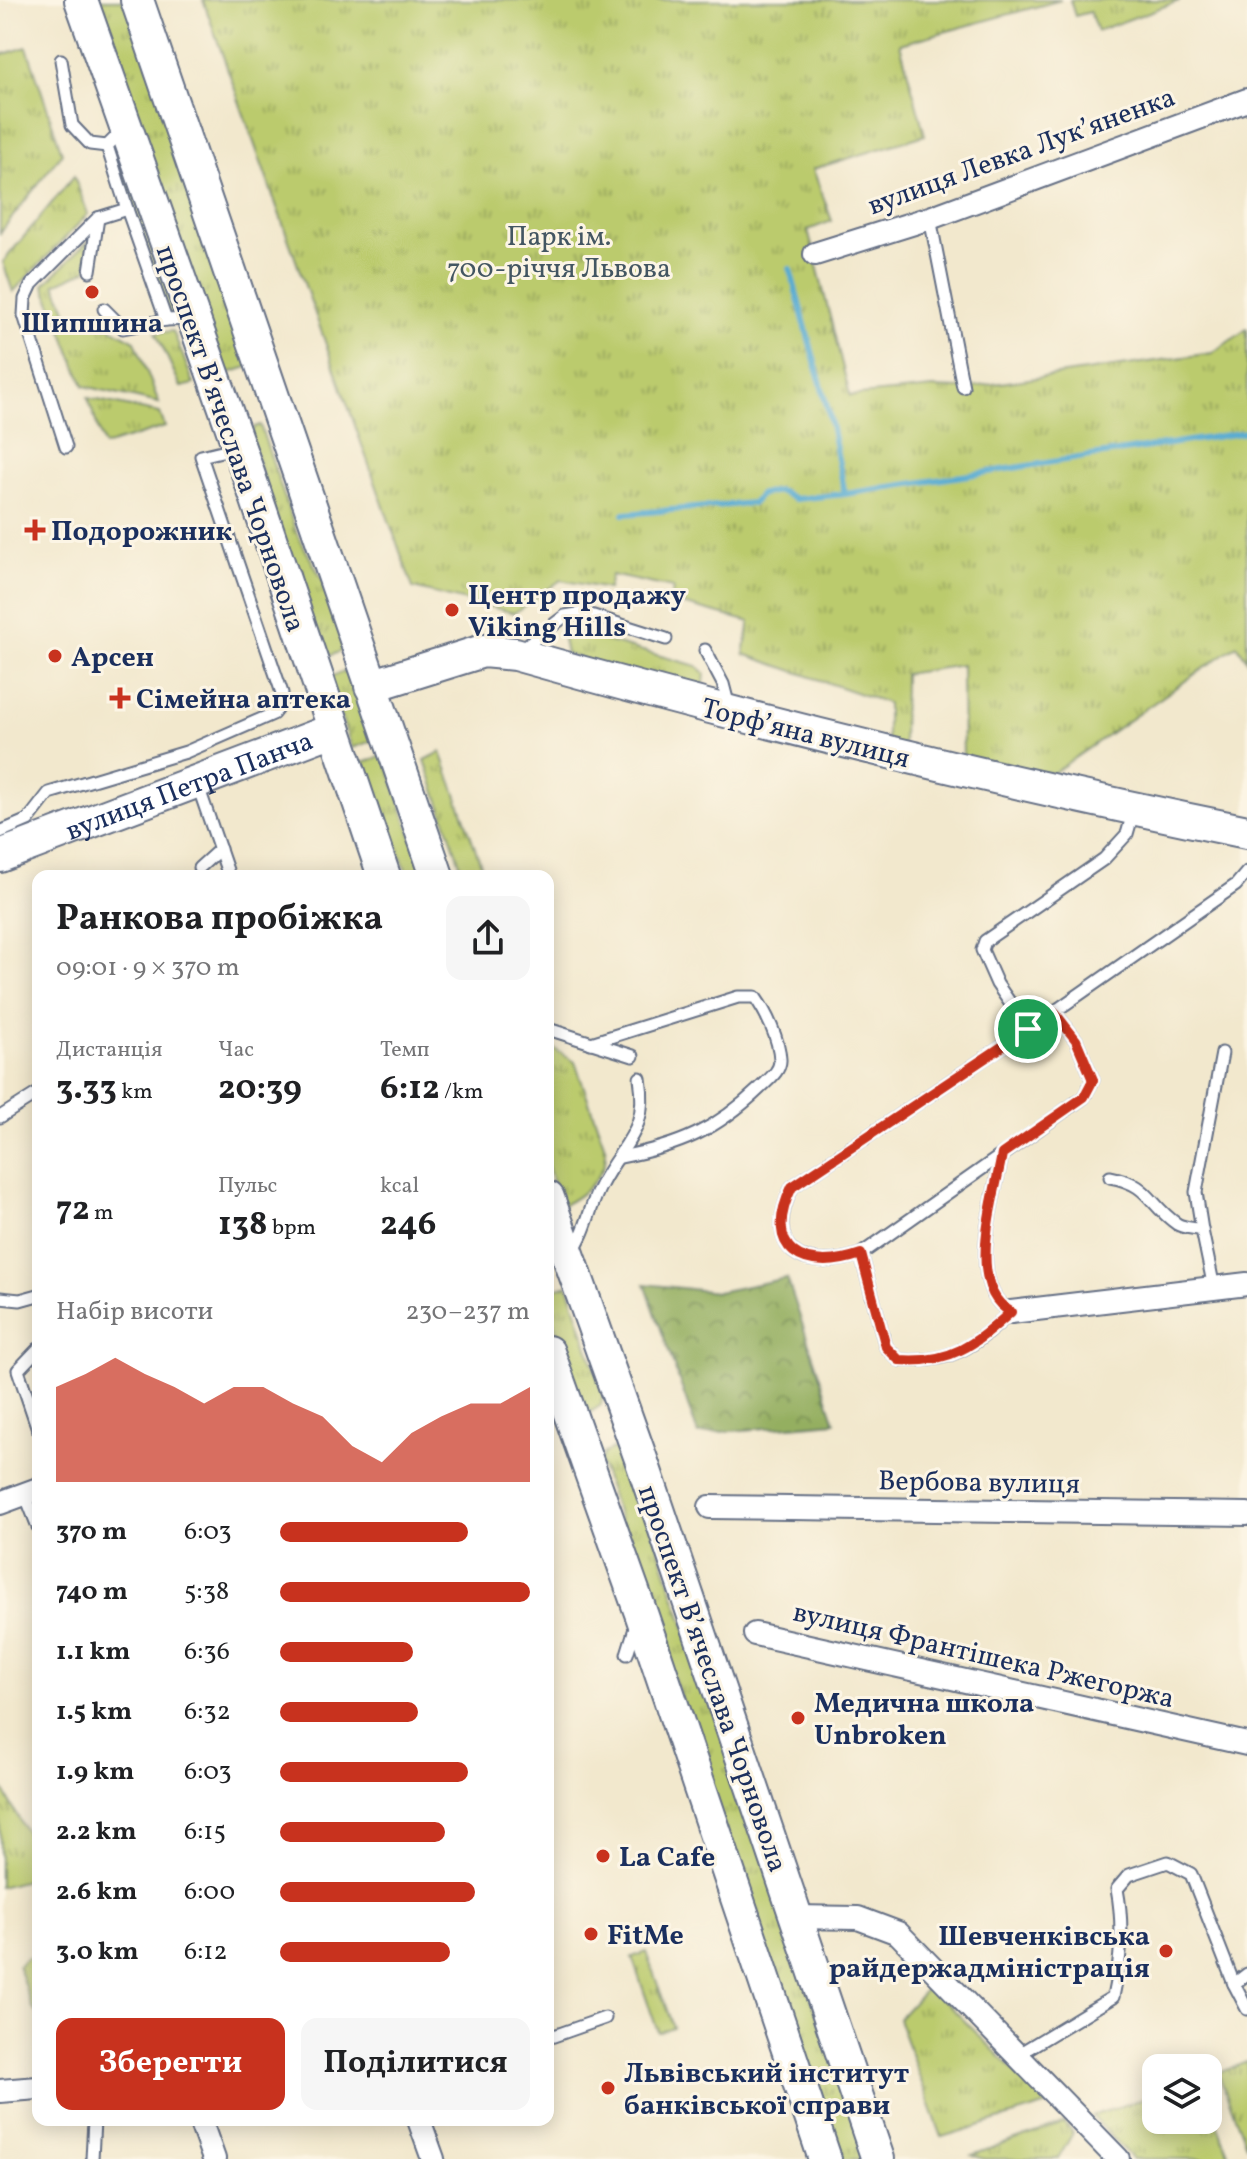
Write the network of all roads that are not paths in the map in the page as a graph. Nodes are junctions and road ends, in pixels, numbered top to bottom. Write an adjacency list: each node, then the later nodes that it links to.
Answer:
1 (81, 0): 5 (main road, проспект Вʼячеслава Чорновола)
2 (137, 0): 14 (main road, проспект Вʼячеслава Чорновола)
3 (61, 60): 5 (lane)
4 (1247, 100): 8 (street, вулиця Левка Лукʼяненка)
5 (116, 136): 6 (lane); 12 (main road, проспект Вʼячеслава Чорновола)
6 (127, 209): 7 (lane); 12 (lane)
7 (98, 218): 10 (lane); 16 (lane)
8 (930, 218): 9 (street, вулиця Левка Лукʼяненка); 13 (lane)
9 (815, 254)
10 (90, 271)
11 (104, 309): 12 (lane)
12 (179, 319): 15 (main road, проспект Вʼячеслава Чорновола)
13 (963, 387)
14 (278, 420): 15 (main road); 20 (main road, проспект Вʼячеслава Чорновола)
15 (236, 438): 22 (main road, проспект Вʼячеслава Чорновола); 25 (lane)
16 (66, 447)
17 (666, 639): 19 (lane)
18 (705, 650): 21 (lane)
19 (515, 654): 20 (main road, Торфʼяна вулиця); 21 (main road, Торфʼяна вулиця)
20 (371, 686): 32 (main road, проспект Вʼячеслава Чорновола)
21 (731, 715): 24 (main road, Торфʼяна вулиця)
22 (333, 730): 23 (main road, вулиця Петра Панча); 31 (main road, проспект Вʼячеслава Чорновола)
23 (196, 782): 27 (lane); 28 (main road, вулиця Петра Панча)
24 (1134, 809): 26 (main road, Торфʼяна вулиця); 35 (lane)
25 (0, 832)
26 (1247, 832)
27 (220, 849): 29 (lane); 30 (lane)
28 (0, 856)
29 (199, 868)
30 (227, 870)
31 (382, 870)
32 (435, 870)
33 (1247, 872): 34 (lane)
34 (1054, 1012): 35 (lane); 43 (lane)
35 (1028, 1029): 48 (lane)
36 (554, 1031): 37 (lane)
37 (591, 1043): 39 (lane); 44 (lane)
38 (1222, 1053): 47 (lane)
39 (633, 1056)
40 (640, 1078): 44 (lane)
41 (32, 1097): 42 (lane)
42 (0, 1117)
43 (1002, 1154): 48 (lane); 54 (lane)
44 (620, 1157): 49 (lane)
45 (1110, 1177): 47 (lane)
46 (554, 1215): 49 (main road, проспект Вʼячеслава Чорновола)
47 (1202, 1230): 51 (lane)
48 (861, 1254): 54 (lane)
49 (569, 1257): 57 (main road, проспект Вʼячеслава Чорновола)
50 (1247, 1284): 51 (street)
51 (1214, 1288): 54 (street)
52 (32, 1297): 53 (lane)
53 (0, 1298)
54 (1011, 1312)
55 (32, 1355): 58 (lane)
56 (554, 1368): 59 (main road, проспект Вʼячеслава Чорновола)
57 (620, 1399): 59 (main road); 60 (main road, проспект Вʼячеслава Чорновола)
58 (32, 1411)
59 (573, 1417): 61 (main road, проспект Вʼячеслава Чорновола)
60 (641, 1459): 61 (main road); 70 (main road, проспект Вʼячеслава Чорновола)
61 (590, 1466): 66 (main road, проспект Вʼячеслава Чорновола)
62 (32, 1492): 63 (street)
63 (0, 1503)
64 (710, 1507): 65 (street, Вербова вулиця)
65 (1247, 1514)
66 (642, 1616): 68 (lane); 85 (main road, проспект Вʼячеслава Чорновола)
67 (755, 1634): 69 (street, вулиця Франтішека Ржегоржа)
68 (627, 1654)
69 (1247, 1744)
70 (794, 1917): 76 (street); 86 (main road, проспект Вʼячеслава Чорновола)
71 (1247, 1974): 72 (lane)
72 (1234, 1984): 73 (lane); 76 (lane)
73 (1247, 2009)
74 (605, 2018): 75 (lane)
75 (554, 2036)
76 (1017, 2055): 87 (street)
77 (32, 2088): 78 (street)
78 (0, 2091)
79 (94, 2126): 82 (lane)
80 (202, 2126): 83 (street)
81 (421, 2126): 84 (street)
82 (92, 2159)
83 (214, 2159)
84 (433, 2159)
85 (825, 2159)
86 (878, 2159)
87 (1118, 2159)

